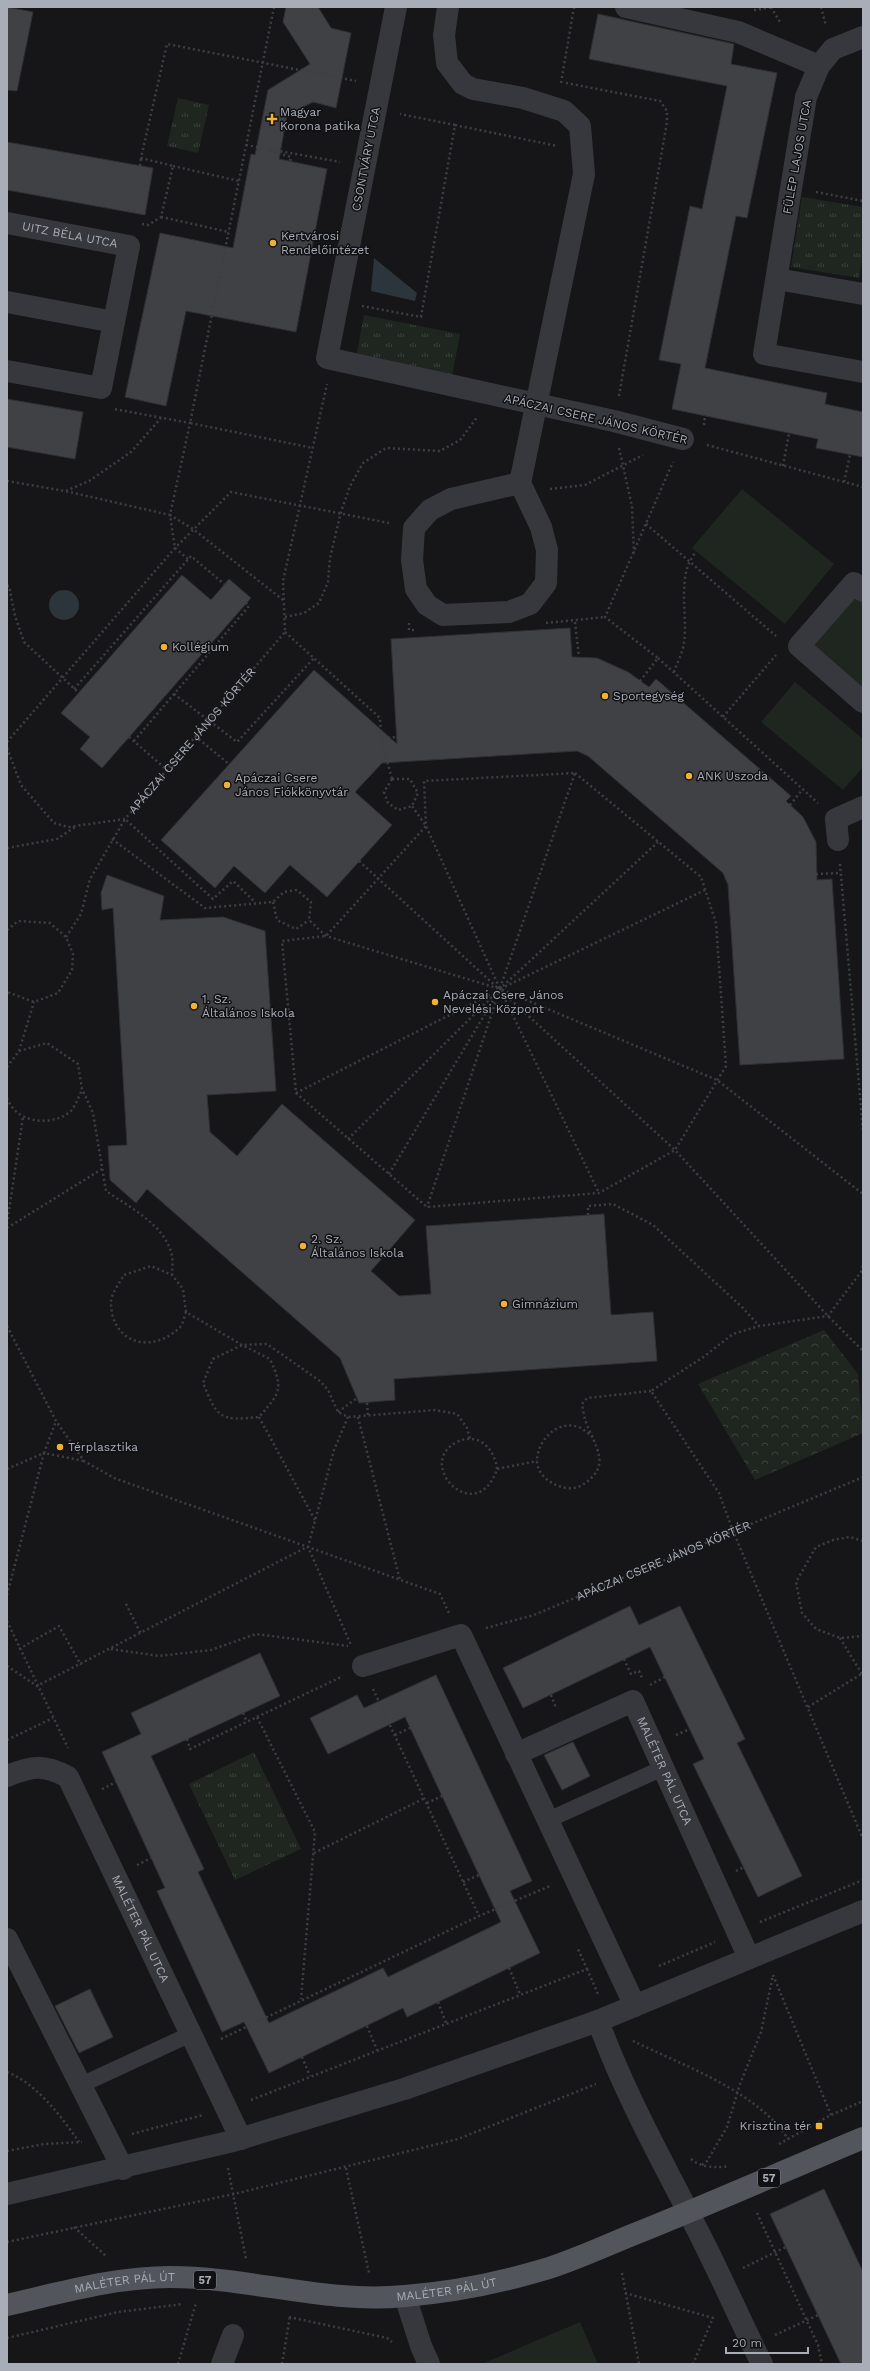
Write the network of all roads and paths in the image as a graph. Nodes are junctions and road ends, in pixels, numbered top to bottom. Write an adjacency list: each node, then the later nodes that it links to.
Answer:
1 (274, 7): 9 (path)
2 (396, 7): 23 (street, CSONTVÁRY UTCA)
3 (448, 7): 13 (street)
4 (574, 7): 12 (path)
5 (626, 7): 10 (street)
6 (771, 7): 7 (path)
7 (782, 24)
8 (863, 37): 10 (street, FÜLEP LAJOS UTCA)
9 (263, 61): 11 (path); 16 (path); 19 (path)
10 (819, 66): 25 (street, FÜLEP LAJOS UTCA)
11 (331, 74)
12 (562, 82): 13 (path); 43 (path)
13 (557, 109): 18 (street)
14 (396, 113): 15 (path)
15 (455, 125): 18 (path); 34 (path)
16 (246, 145): 17 (path); 24 (path)
17 (258, 147): 20 (path); 23 (path)
18 (583, 152): 40 (street)
19 (141, 158): 21 (path); 22 (path)
20 (290, 162)
21 (140, 166)
22 (173, 166): 24 (path); 27 (path)
23 (364, 166): 36 (street, CSONTVÁRY UTCA)
24 (239, 182): 30 (path)
25 (792, 188): 26 (path); 31 (street, FÜLEP LAJOS UTCA)
26 (863, 201)
27 (161, 217): 29 (path); 30 (path)
28 (7, 224): 35 (street, UITZ BÉLA UTCA)
29 (140, 224)
30 (229, 232): 44 (path)
31 (777, 279): 32 (street); 38 (street, FÜLEP LAJOS UTCA)
32 (863, 294)
33 (7, 302): 35 (street)
34 (359, 306)
35 (114, 322): 37 (street, UITZ BÉLA UTCA)
36 (327, 358): 39 (street, APÁCZAI CSERE JÁNOS KÖRTÉR)
37 (7, 370)
38 (863, 372)
39 (494, 395): 40 (street, APÁCZAI CSERE JÁNOS KÖRTÉR); 57 (path)
40 (537, 404): 43 (street, APÁCZAI CSERE JÁNOS KÖRTÉR); 54 (street)
41 (113, 409): 42 (path)
42 (161, 418): 44 (path); 56 (path)
43 (614, 421): 46 (street, APÁCZAI CSERE JÁNOS KÖRTÉR); 50 (path)
44 (190, 423): 47 (path); 58 (path)
45 (789, 433): 51 (path)
46 (683, 439): 51 (path, APÁCZAI CSERE JÁNOS KÖRTÉR); 60 (path)
47 (313, 448)
48 (647, 454): 50 (path)
49 (850, 455): 53 (path)
50 (621, 466): 54 (path); 64 (path)
51 (783, 466): 53 (path, APÁCZAI CSERE JÁNOS KÖRTÉR)
52 (7, 482): 56 (path)
53 (844, 482): 55 (path, APÁCZAI CSERE JÁNOS KÖRTÉR)
54 (522, 487): 54 (street)
55 (863, 487)
56 (65, 491): 58 (path)
57 (341, 512): 59 (path); 61 (path); 73 (path)
58 (170, 515): 61 (path); 62 (path)
59 (367, 518)
60 (646, 524): 64 (path); 66 (path)
61 (193, 529): 62 (path); 71 (path)
62 (175, 548): 65 (path); 84 (path)
63 (696, 552): 66 (path)
64 (634, 553): 74 (path)
65 (188, 560): 68 (path); 86 (path)
66 (689, 560): 78 (path); 83 (path)
67 (283, 581): 71 (path)
68 (224, 584)
69 (7, 586): 84 (path)
70 (863, 591): 89 (street)
71 (284, 600): 73 (path)
72 (246, 604): 88 (path)
73 (285, 617): 77 (path)
74 (605, 617): 76 (path); 82 (path)
75 (569, 622): 76 (path)
76 (575, 622): 80 (path)
77 (285, 632): 81 (path); 91 (path, APÁCZAI CSERE JÁNOS KÖRTÉR)
78 (779, 639)
79 (780, 650): 90 (path)
80 (579, 657)
81 (314, 658): 91 (path); 95 (path)
82 (658, 658): 83 (path); 85 (path)
83 (674, 672): 90 (path)
84 (62, 678): 86 (path); 97 (path)
85 (640, 680)
86 (74, 688): 87 (path)
87 (79, 693)
88 (174, 694): 91 (path); 96 (path)
89 (863, 702)
90 (723, 717): 103 (path)
91 (209, 721): 92 (path, APÁCZAI CSERE JÁNOS KÖRTÉR)
92 (195, 736): 99 (path); 100 (path, APÁCZAI CSERE JÁNOS KÖRTÉR)
93 (130, 737): 96 (path)
94 (397, 737): 95 (path)
95 (381, 738): 102 (path)
96 (134, 741): 100 (path)
97 (7, 742)
98 (7, 748): 109 (path, APÁCZAI CSERE JÁNOS KÖRTÉR)
99 (229, 764)
100 (167, 770): 108 (path, APÁCZAI CSERE JÁNOS KÖRTÉR)
101 (575, 773): 110 (path); 113 (path); 127 (path)
102 (392, 778): 105 (path); 105 (path)
103 (802, 790): 104 (path); 106 (path)
104 (790, 805)
105 (412, 806): 110 (path)
106 (823, 807)
107 (863, 807): 112 (street)
108 (125, 819): 109 (path, APÁCZAI CSERE JÁNOS KÖRTÉR); 111 (path); 121 (path)
109 (76, 826): 114 (path)
110 (426, 826): 119 (path); 127 (path)
111 (112, 839): 121 (path); 126 (path)
112 (838, 840)
113 (658, 842): 120 (path); 127 (path)
114 (7, 848)
115 (360, 861): 119 (path)
116 (840, 864): 117 (path)
117 (841, 873): 118 (path); 137 (path)
118 (816, 874)
119 (378, 878): 125 (path); 127 (path)
120 (705, 890): 127 (path); 132 (path)
121 (255, 902): 122 (path)
122 (273, 902): 123 (path); 123 (path)
123 (309, 920): 125 (path)
124 (7, 930): 126 (path)
125 (326, 936): 127 (path); 134 (path)
126 (66, 937): 129 (path)
127 (500, 989): 132 (path); 134 (path); 138 (path); 139 (path); 141 (path); 142 (path); 144 (path)
128 (7, 992): 129 (path)
129 (34, 1002): 130 (path)
130 (19, 1051): 131 (path); 133 (path)
131 (7, 1068)
132 (717, 1080): 139 (path); 143 (path)
133 (82, 1090): 136 (path); 140 (path)
134 (296, 1093): 138 (path)
135 (7, 1098): 136 (path)
136 (23, 1117): 146 (path)
137 (863, 1130)
138 (348, 1139): 141 (path)
139 (675, 1150): 142 (path); 151 (path)
140 (102, 1169): 147 (path); 149 (path)
141 (389, 1174): 144 (path)
142 (599, 1193): 144 (path)
143 (863, 1194)
144 (427, 1207)
145 (588, 1215): 153 (path)
146 (7, 1224)
147 (7, 1228)
148 (863, 1266): 151 (path)
149 (172, 1275): 150 (path); 150 (path)
150 (186, 1312): 154 (path)
151 (828, 1316): 153 (path); 155 (path)
152 (7, 1326): 164 (path)
153 (759, 1326): 156 (path)
154 (242, 1345): 159 (path); 161 (path); 161 (path)
155 (863, 1351)
156 (651, 1391): 165 (path); 174 (path)
157 (357, 1398): 159 (path)
158 (367, 1403): 160 (path)
159 (338, 1412): 162 (path)
160 (368, 1416): 163 (path); 166 (path)
161 (259, 1417): 173 (path)
162 (348, 1417): 163 (path); 173 (path)
163 (358, 1417): 177 (path)
164 (56, 1421): 167 (path); 168 (path)
165 (593, 1437): 169 (path); 169 (path)
166 (470, 1439): 170 (path); 170 (path)
167 (44, 1453): 168 (path); 171 (path); 178 (path)
168 (84, 1460): 176 (path)
169 (537, 1461): 170 (path)
170 (497, 1469)
171 (7, 1470)
172 (863, 1477): 174 (path, APÁCZAI CSERE JÁNOS KÖRTÉR)
173 (315, 1520): 176 (path)
174 (733, 1531): 181 (path, APÁCZAI CSERE JÁNOS KÖRTÉR); 195 (path)
175 (863, 1541): 183 (path)
176 (308, 1547): 177 (path); 180 (path); 185 (path)
177 (400, 1580): 181 (path)
178 (7, 1595)
179 (126, 1604): 180 (path)
180 (141, 1634): 185 (path)
181 (460, 1635): 189 (street); 207 (street)
182 (863, 1636): 183 (path)
183 (840, 1638): 191 (path)
184 (19, 1649): 187 (path)
185 (111, 1649): 187 (path)
186 (624, 1659): 190 (path)
187 (81, 1664): 188 (path)
188 (7, 1666)
189 (363, 1666): 198 (path); 203 (path)
190 (639, 1670)
191 (862, 1674): 195 (path)
192 (664, 1677): 193 (path)
193 (646, 1687)
194 (551, 1695): 196 (path)
195 (808, 1707): 214 (path)
196 (557, 1709)
197 (243, 1713): 200 (path)
198 (257, 1717): 200 (path); 215 (path)
199 (53, 1718): 206 (path)
200 (247, 1722): 205 (path)
201 (410, 1728): 203 (path)
202 (690, 1728): 204 (path)
203 (395, 1735): 211 (path)
204 (670, 1738)
205 (187, 1739)
206 (7, 1740)
207 (516, 1754): 208 (street, MALÉTER PÁL UTCA); 213 (street)
208 (663, 1768): 213 (lane); 223 (street, MALÉTER PÁL UTCA)
209 (7, 1776): 234 (street, MALÉTER PÁL UTCA)
210 (442, 1796): 212 (path)
211 (425, 1798): 212 (path); 215 (path)
212 (427, 1803): 217 (path)
213 (548, 1820): 230 (street)
214 (863, 1839)
215 (313, 1853): 228 (path)
216 (479, 1875): 217 (path)
217 (463, 1882): 220 (path)
218 (554, 1893): 220 (path)
219 (863, 1911): 223 (street)
220 (479, 1916): 228 (path)
221 (7, 1939): 241 (street)
222 (575, 1941): 225 (path)
223 (757, 1955): 226 (path); 230 (street)
224 (509, 1968): 227 (path)
225 (587, 1969): 227 (path); 231 (path)
226 (773, 1974): 242 (path); 245 (path)
227 (520, 1994): 232 (path)
228 (301, 1999): 235 (path)
229 (438, 2002): 232 (path)
230 (635, 2006): 231 (street)
231 (604, 2019): 239 (street); 242 (path); 249 (street)
232 (446, 2023): 236 (path)
233 (367, 2026): 236 (path)
234 (191, 2034): 241 (lane); 249 (street, MALÉTER PÁL UTCA)
235 (214, 2042)
236 (377, 2050): 240 (path)
237 (302, 2057): 240 (path)
238 (7, 2072): 248 (path)
239 (617, 2072): 254 (path); 258 (street)
240 (310, 2076): 244 (path)
241 (81, 2086): 255 (street)
242 (738, 2092): 247 (path); 252 (path)
243 (863, 2101): 245 (path)
244 (244, 2102)
245 (831, 2115): 247 (path)
246 (863, 2138): 258 (main road, MALÉTER PÁL ÚT / 57)
247 (788, 2139): 250 (path)
248 (79, 2142)
249 (232, 2142): 255 (street); 257 (path)
250 (776, 2146)
251 (688, 2153): 252 (path)
252 (702, 2165): 253 (path)
253 (731, 2166)
254 (346, 2168): 257 (path); 269 (path)
255 (123, 2169): 256 (street)
256 (7, 2194)
257 (234, 2194): 260 (path); 265 (path)
258 (688, 2213): 264 (street); 268 (main road, MALÉTER PÁL ÚT / 57)
259 (757, 2213): 262 (path)
260 (7, 2242)
261 (786, 2247): 262 (path)
262 (775, 2252): 264 (path); 273 (path)
263 (622, 2273): 267 (path)
264 (720, 2280): 275 (street)
265 (251, 2284): 266 (main road, MALÉTER PÁL ÚT / 57); 271 (main road, MALÉTER PÁL ÚT / 57)
266 (291, 2290): 269 (main road, MALÉTER PÁL ÚT / 57); 278 (path)
267 (626, 2293): 280 (path); 281 (path)
268 (405, 2296): 269 (main road, MALÉTER PÁL ÚT / 57); 279 (street)
269 (375, 2298)
270 (196, 2303): 276 (path)
271 (7, 2305)
272 (818, 2314): 273 (path)
273 (807, 2320): 275 (path); 282 (path)
274 (233, 2336): 277 (street)
275 (757, 2355)
276 (178, 2364)
277 (222, 2364)
278 (282, 2364)
279 (429, 2364)
280 (639, 2364)
281 (692, 2364)
282 (822, 2364)

